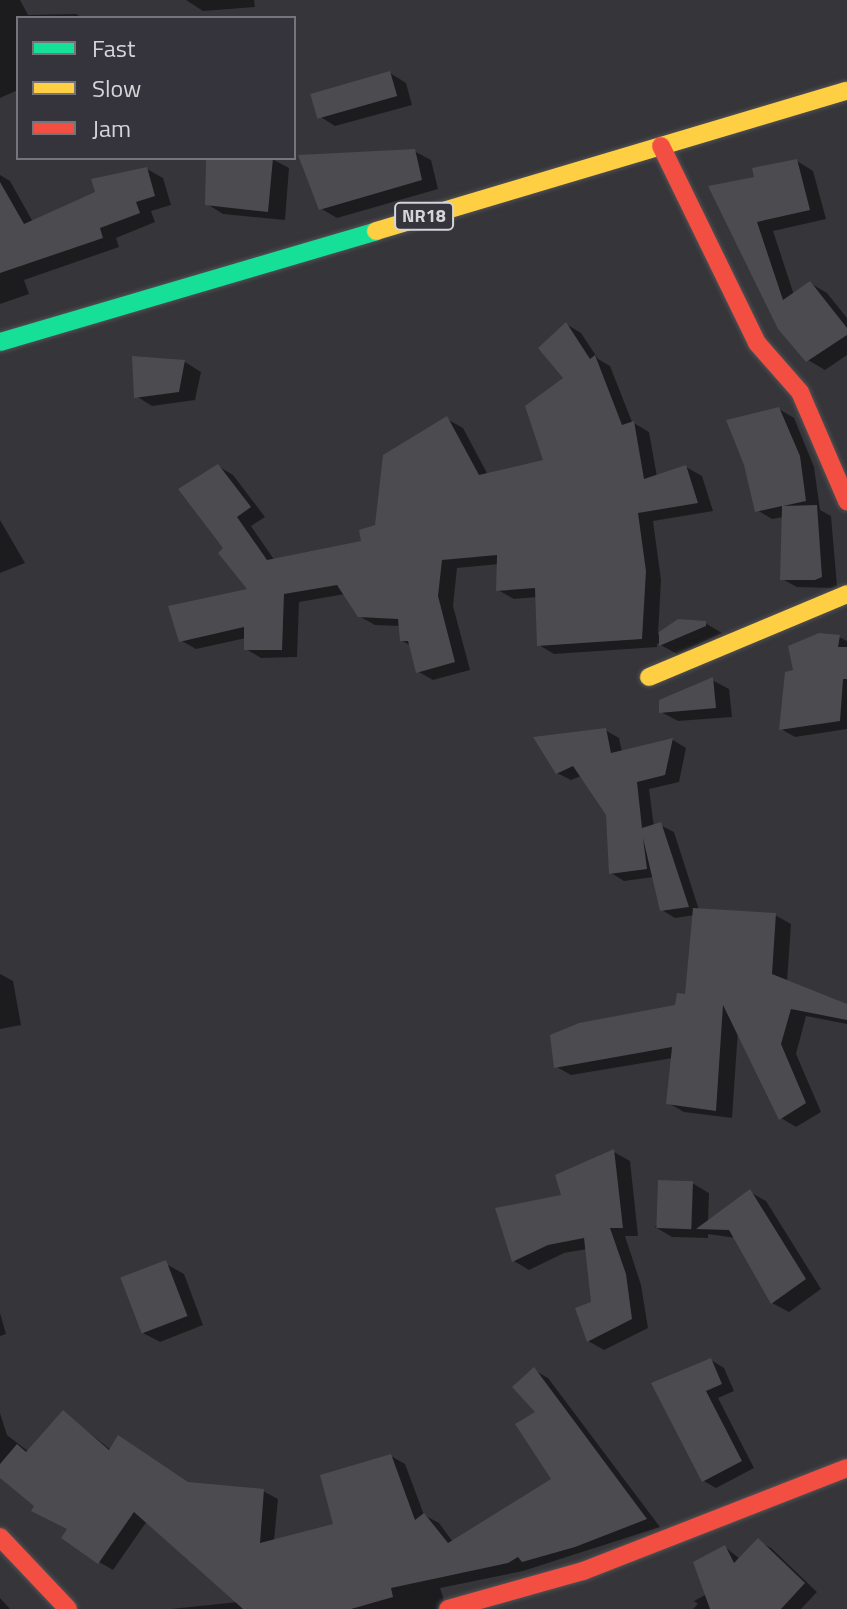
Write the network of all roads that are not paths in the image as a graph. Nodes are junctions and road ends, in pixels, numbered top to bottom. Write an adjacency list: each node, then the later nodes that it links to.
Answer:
1 (847, 91): 2 (street, NR18)
2 (661, 146): 3 (street, NR18); 4 (street)
3 (0, 342)
4 (847, 501)
5 (847, 594): 6 (street)
6 (649, 677)
7 (847, 1468): 10 (street)
8 (0, 1537): 9 (street)
9 (68, 1609)
10 (448, 1609)

